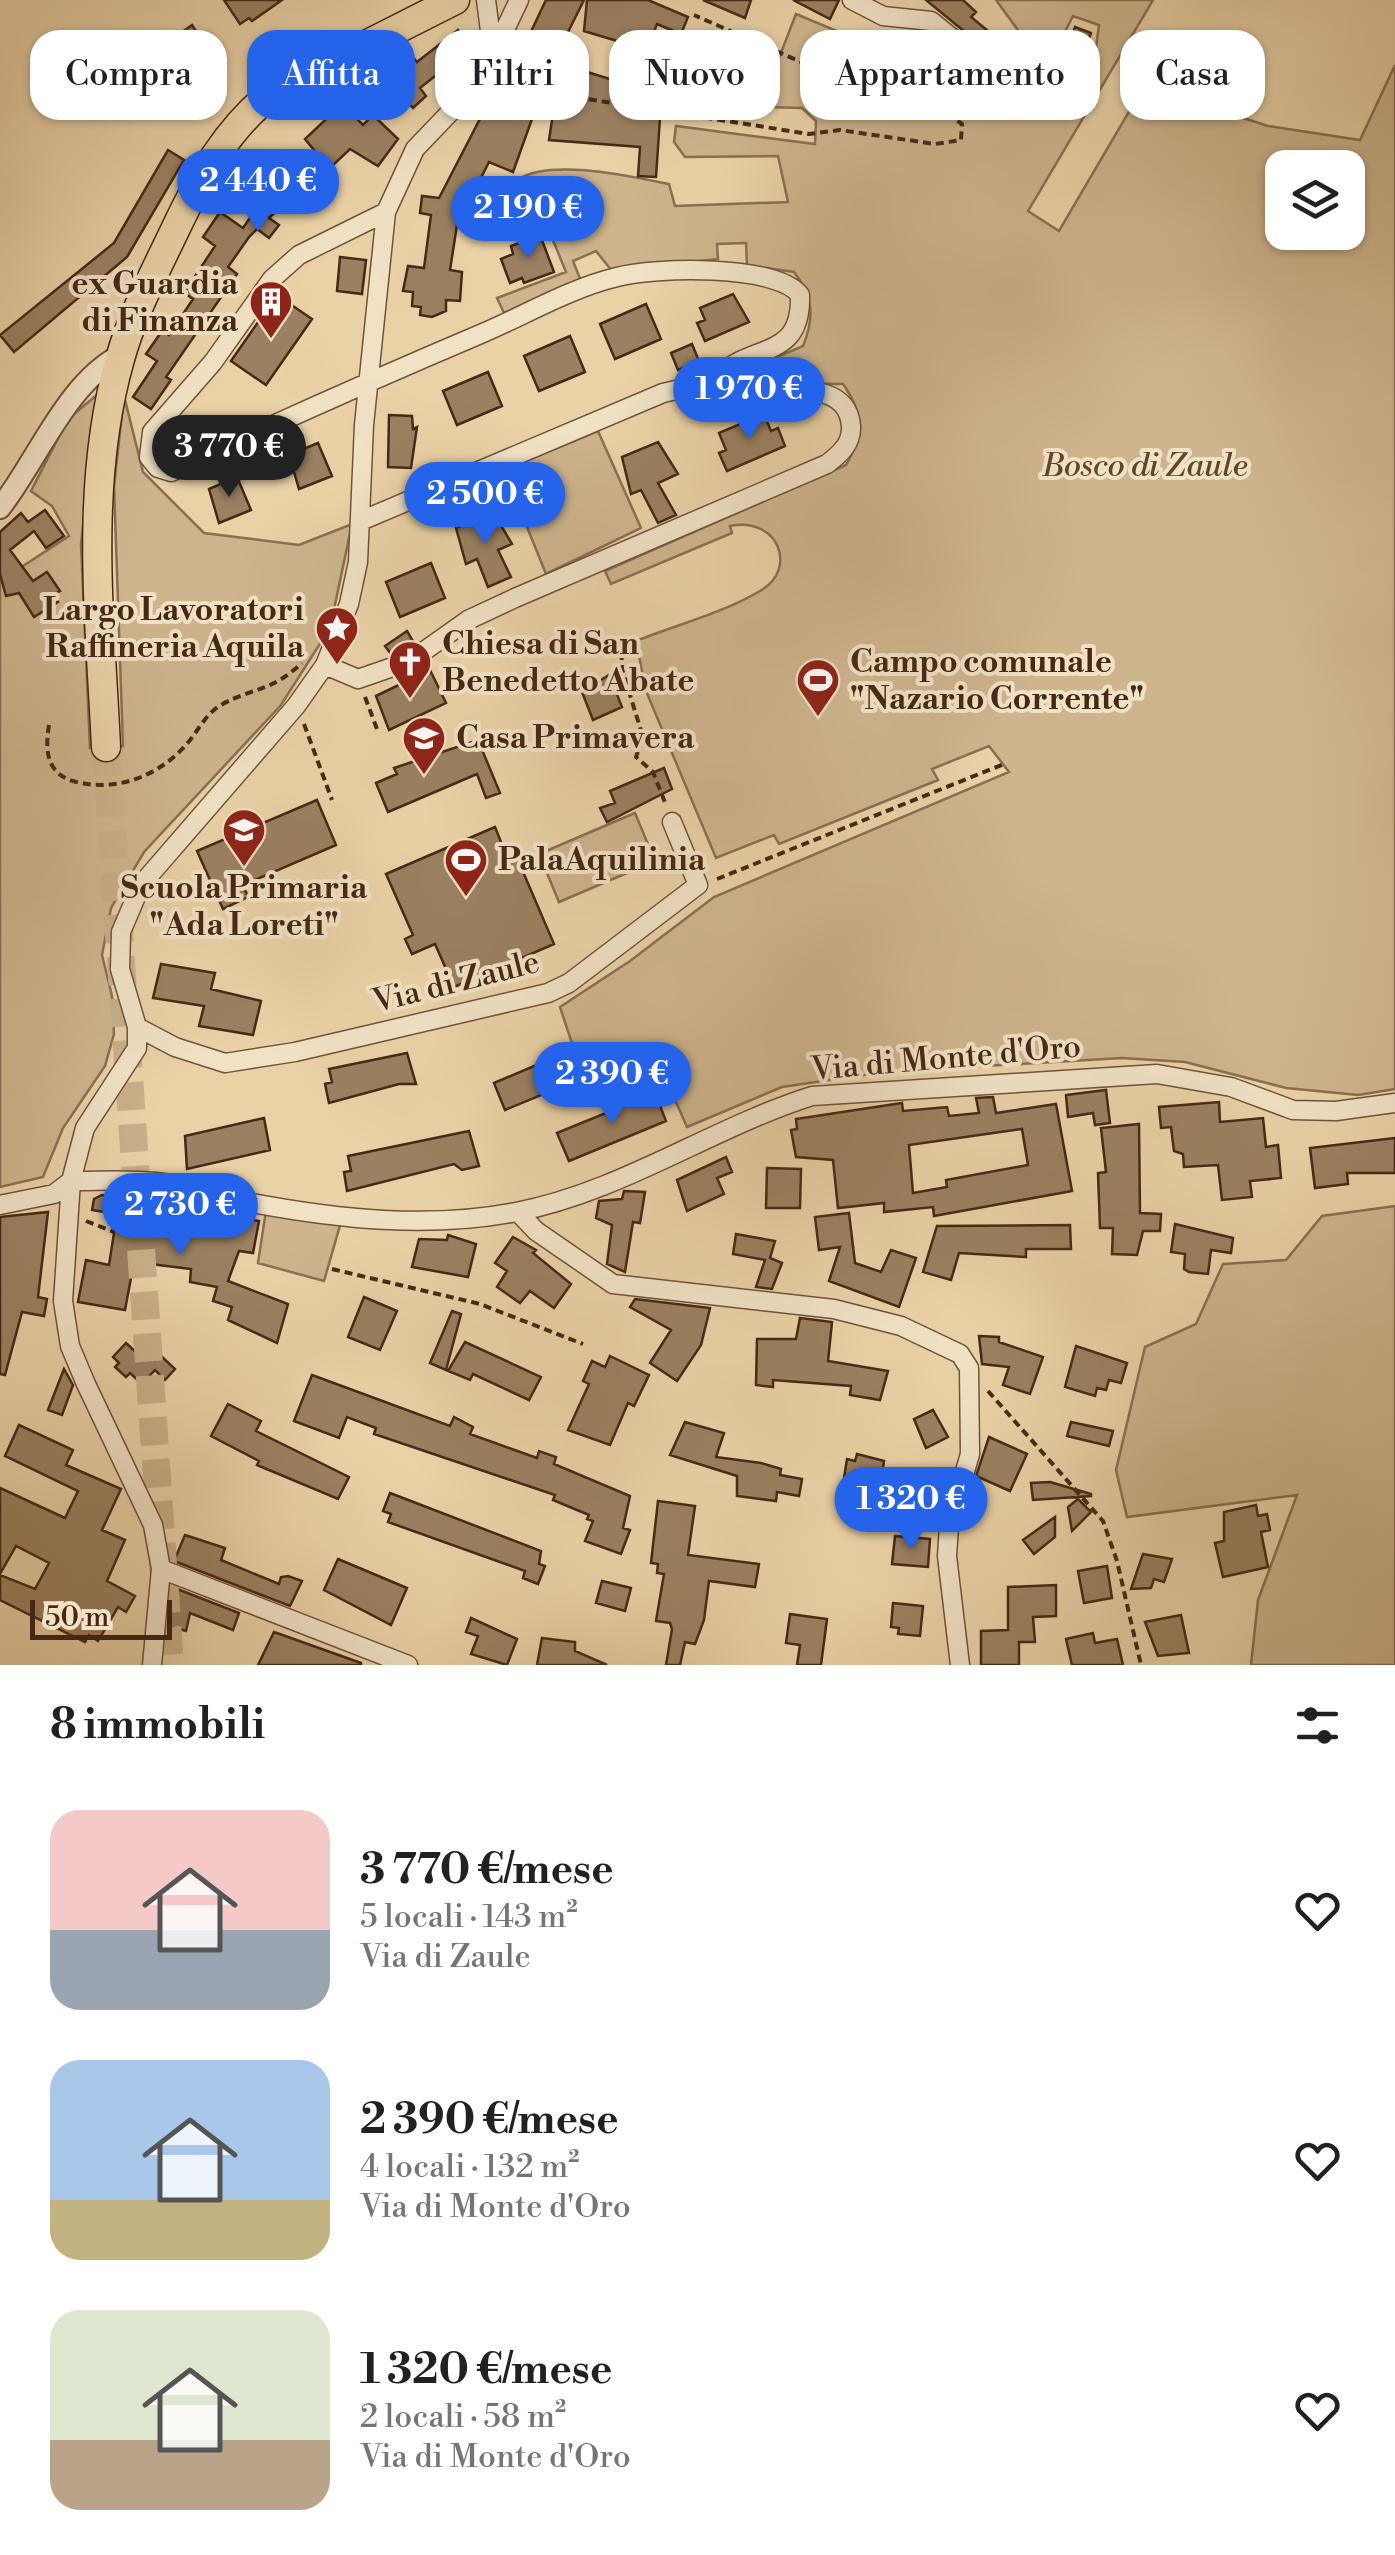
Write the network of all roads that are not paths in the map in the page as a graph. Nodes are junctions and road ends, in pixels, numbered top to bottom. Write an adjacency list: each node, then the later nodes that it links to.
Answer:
1 (455, 0): 10 (main road)
2 (486, 0): 5 (street)
3 (520, 0): 6 (street)
4 (852, 0): 7 (street)
5 (490, 30)
6 (506, 30)
7 (943, 30)
8 (443, 120): 9 (street)
9 (386, 212): 12 (street); 12 (street)
10 (121, 355): 13 (street); 16 (main road)
11 (714, 381): 12 (street); 14 (street); 15 (street)
12 (368, 384): 14 (street)
13 (0, 508)
14 (363, 520): 15 (street)
15 (324, 665): 18 (street)
16 (106, 747)
17 (672, 822): 18 (street, Via di Zaule)
18 (138, 1027): 20 (street)
19 (1395, 1104): 22 (street, Via di Monte d'Oro)
20 (72, 1181): 21 (street); 22 (street, Via di Monte d'Oro); 23 (street)
21 (0, 1205)
22 (518, 1212): 26 (street)
23 (161, 1570): 24 (street); 25 (street)
24 (152, 1665)
25 (408, 1665)
26 (960, 1665)

